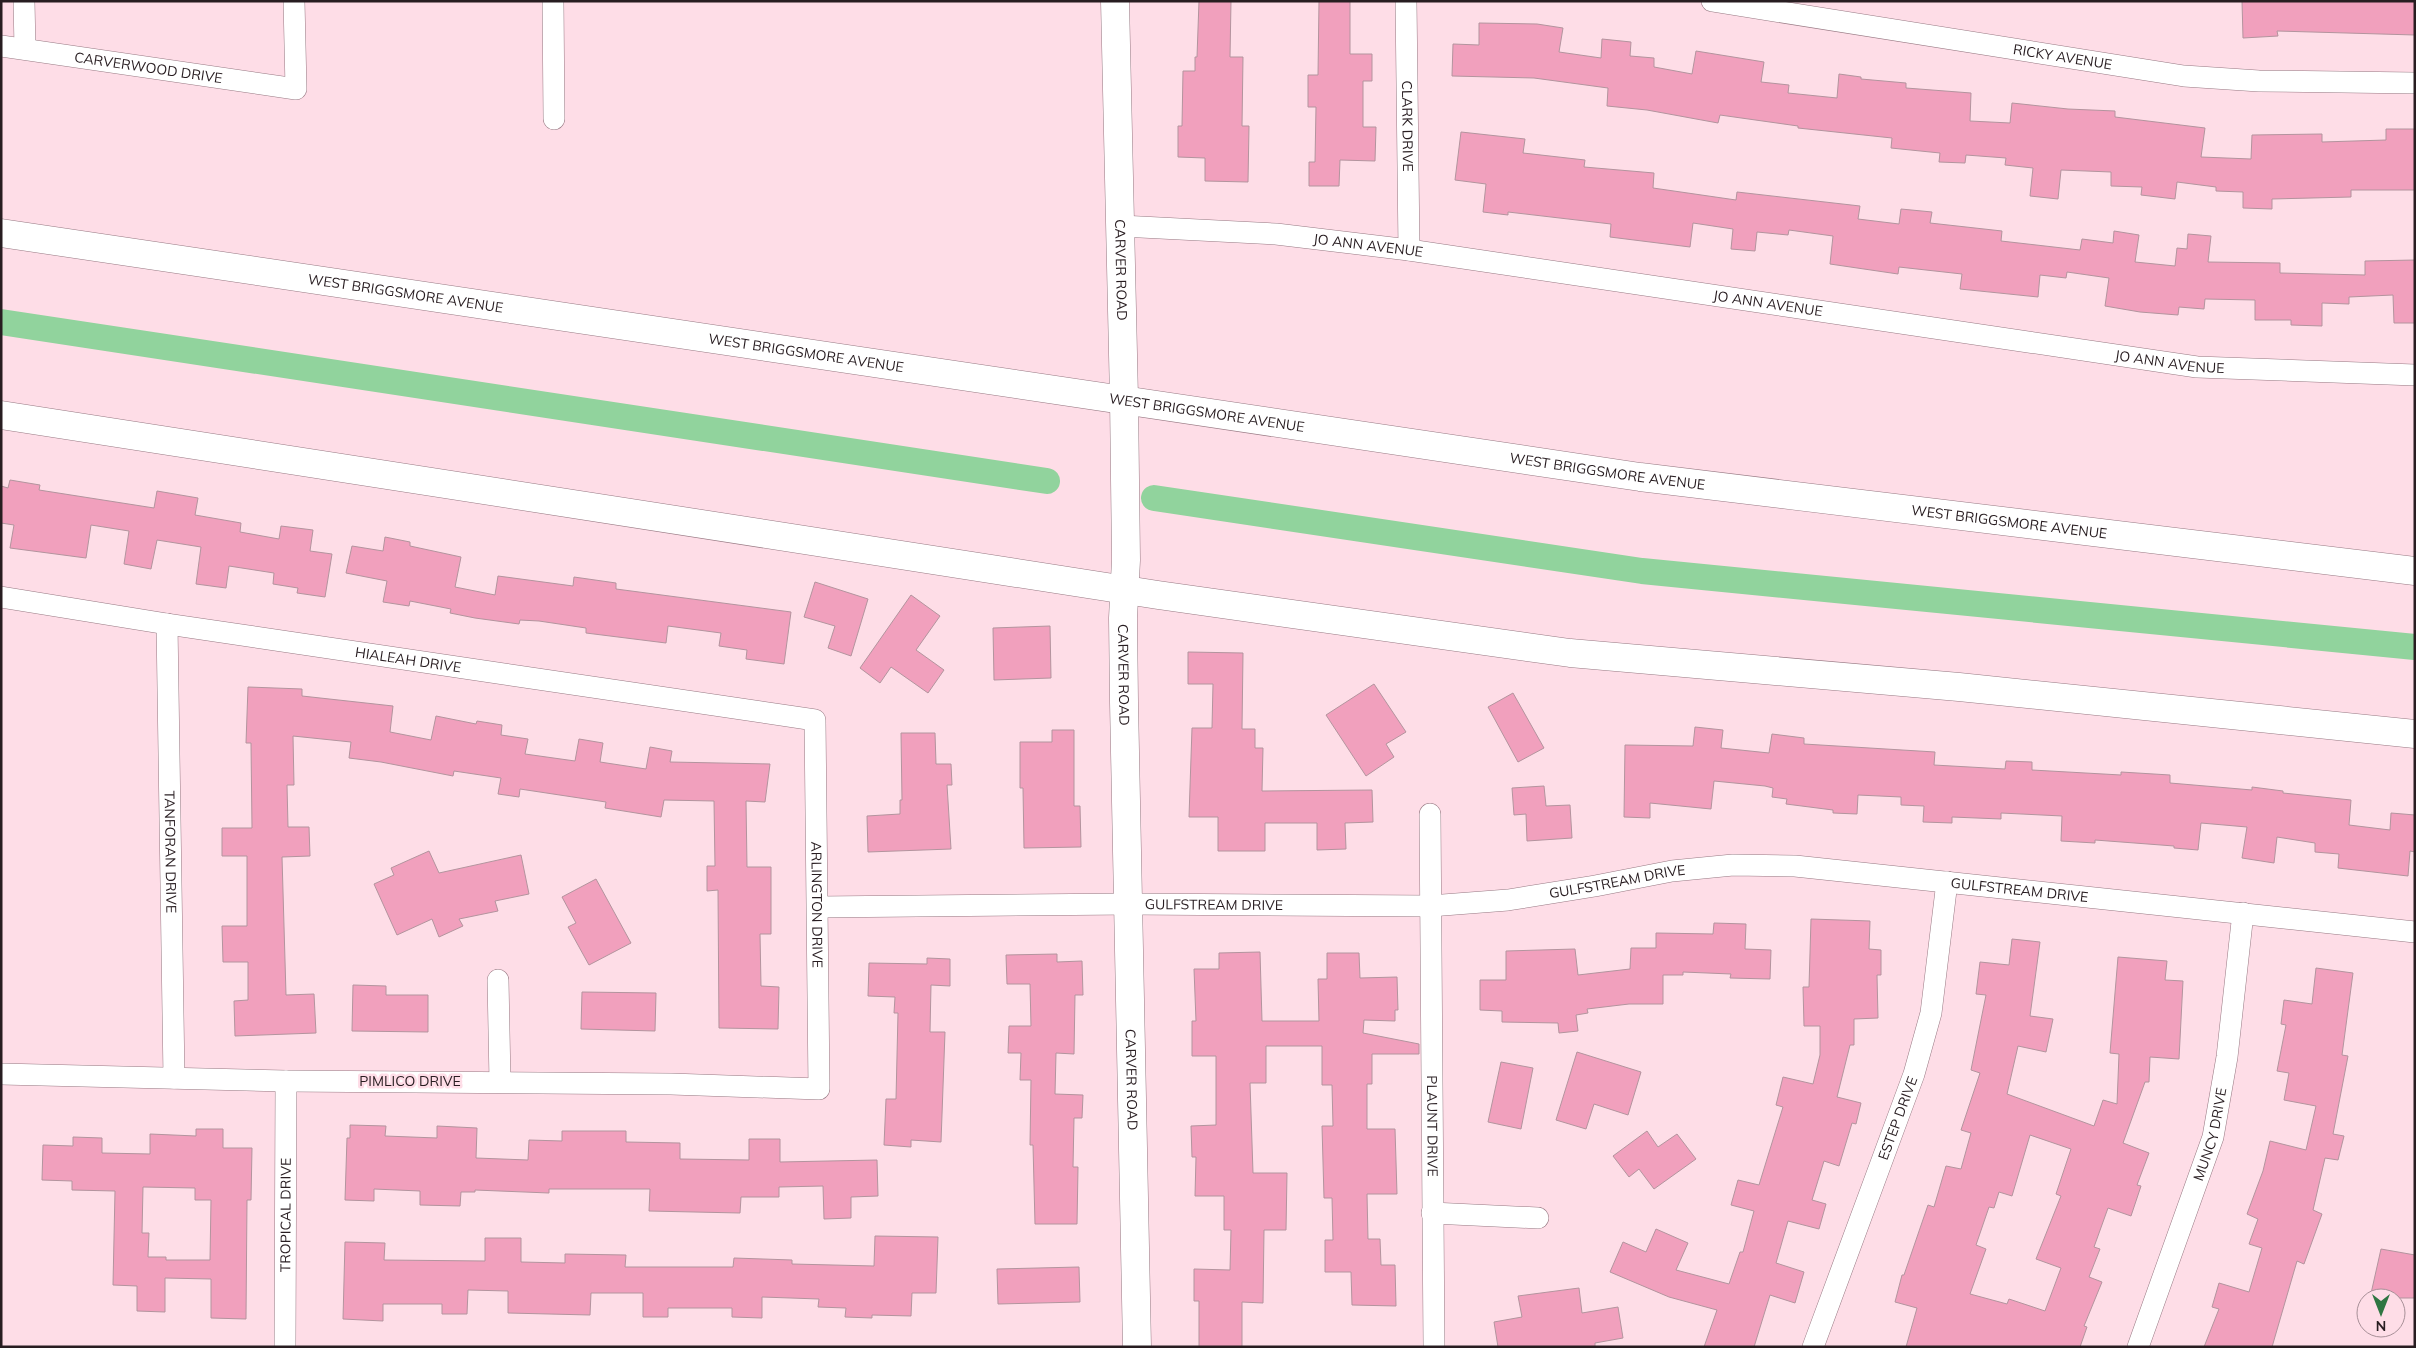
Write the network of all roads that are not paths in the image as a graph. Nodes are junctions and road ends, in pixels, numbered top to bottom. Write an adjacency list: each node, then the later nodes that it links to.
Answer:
1 (24, 1): 8 (street)
2 (294, 1): 8 (street, CARVERWOOD DRIVE)
3 (553, 1): 10 (street)
4 (1115, 1): 11 (main road, CARVER ROAD)
5 (1406, 1): 13 (street, CLARK DRIVE)
6 (1712, 1): 9 (street, RICKY AVENUE)
7 (1, 46): 8 (street, CARVERWOOD DRIVE)
8 (25, 49)
9 (2415, 83)
10 (554, 119)
11 (1122, 226): 13 (street, JO ANN AVENUE); 15 (main road, CARVER ROAD)
12 (1, 233): 15 (main road, WEST BRIGGSMORE AVENUE)
13 (1409, 250): 14 (street, JO ANN AVENUE)
14 (2415, 375)
15 (1124, 398): 17 (main road, WEST BRIGGSMORE AVENUE); 18 (main road, CARVER ROAD)
16 (1, 415): 18 (main road)
17 (2415, 571)
18 (1124, 589): 22 (main road); 25 (main road, CARVER ROAD)
19 (1, 597): 20 (street, HIALEAH DRIVE)
20 (167, 624): 21 (street, HIALEAH DRIVE); 32 (street, TANFORAN DRIVE)
21 (815, 720): 27 (street, ARLINGTON DRIVE)
22 (2415, 734)
23 (1430, 814): 26 (street, PLAUNT DRIVE)
24 (1947, 882): 26 (street, GULFSTREAM DRIVE); 28 (street, GULFSTREAM DRIVE); 41 (street, ESTEP DRIVE)
25 (1129, 904): 26 (street, GULFSTREAM DRIVE); 27 (street, GULFSTREAM DRIVE); 38 (main road, CARVER ROAD)
26 (1430, 906): 36 (street, PLAUNT DRIVE)
27 (818, 908): 35 (street, ARLINGTON DRIVE)
28 (2243, 913): 29 (street, GULFSTREAM DRIVE); 42 (street, MUNCY DRIVE)
29 (2415, 932)
30 (498, 980): 34 (street)
31 (1, 1074): 32 (street, PIMLICO DRIVE)
32 (174, 1078): 33 (street, PIMLICO DRIVE)
33 (286, 1081): 34 (street, PIMLICO DRIVE); 39 (street, TROPICAL DRIVE)
34 (500, 1081): 35 (street, PIMLICO DRIVE)
35 (819, 1090)
36 (1432, 1214): 37 (street); 40 (street, PLAUNT DRIVE)
37 (1538, 1218)
38 (1132, 1346)
39 (285, 1347)
40 (1434, 1347)
41 (1813, 1347)
42 (2138, 1347)

